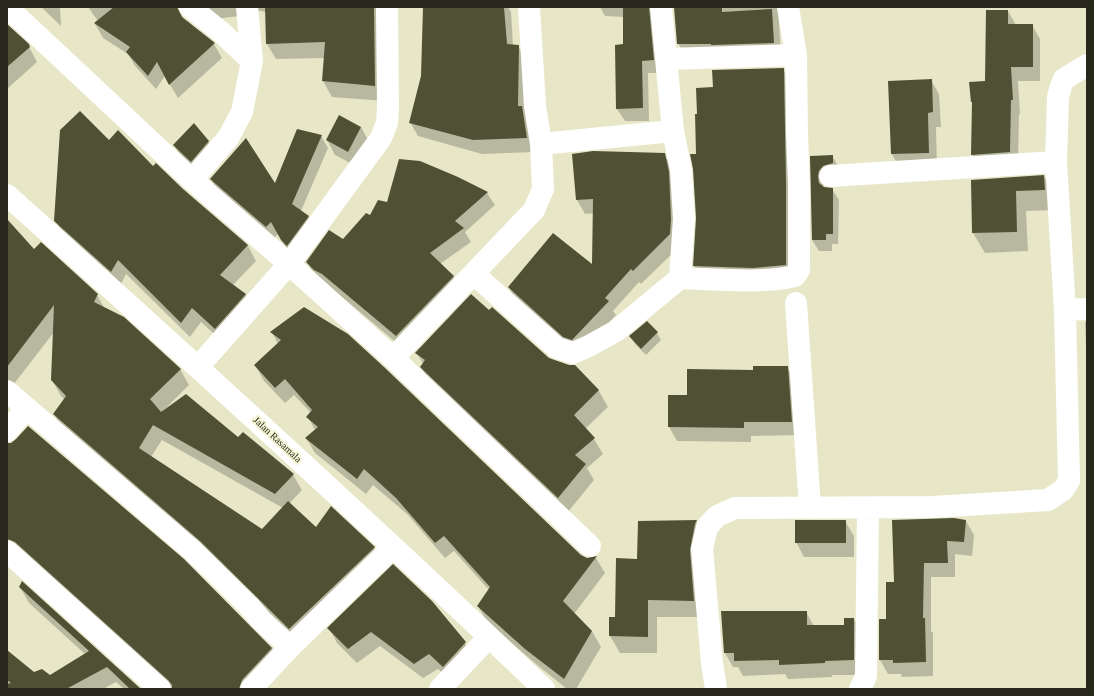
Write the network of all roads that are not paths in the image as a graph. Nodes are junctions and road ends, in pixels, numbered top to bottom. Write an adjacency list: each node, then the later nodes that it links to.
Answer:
1 (7, 7): 16 (street)
2 (190, 7): 10 (street)
3 (247, 7): 10 (street)
4 (387, 7): 18 (street)
5 (529, 7): 13 (street)
6 (661, 7): 9 (street)
7 (788, 7): 8 (street)
8 (796, 55): 9 (street); 20 (street)
9 (666, 59): 12 (street)
10 (252, 61): 16 (street)
11 (1087, 65): 14 (street)
12 (673, 131): 13 (street); 20 (street)
13 (541, 144): 19 (street)
14 (1056, 162): 15 (street); 23 (street)
15 (830, 176)
16 (192, 180): 18 (street)
17 (7, 195): 25 (street, Jalan Rasamala)
18 (289, 264): 24 (street); 25 (street)
19 (474, 274): 20 (street); 24 (street)
20 (680, 278)
21 (796, 303): 29 (street)
22 (1087, 309): 23 (street)
23 (1065, 310): 30 (street)
24 (393, 358): 31 (street)
25 (198, 367): 32 (street, Jalan Rasamala)
26 (7, 390): 27 (street)
27 (27, 408): 28 (street); 35 (street)
28 (7, 431)
29 (810, 508): 30 (street); 40 (street)
30 (868, 508): 41 (street)
31 (590, 546)
32 (393, 547): 34 (street, Jalan Rasamala); 35 (street)
33 (7, 551): 36 (street)
34 (489, 637): 38 (street); 39 (street, Jalan Rasamala)
35 (290, 647): 37 (street)
36 (160, 689)
37 (251, 689)
38 (440, 689)
39 (544, 689)
40 (716, 689)
41 (860, 689)

